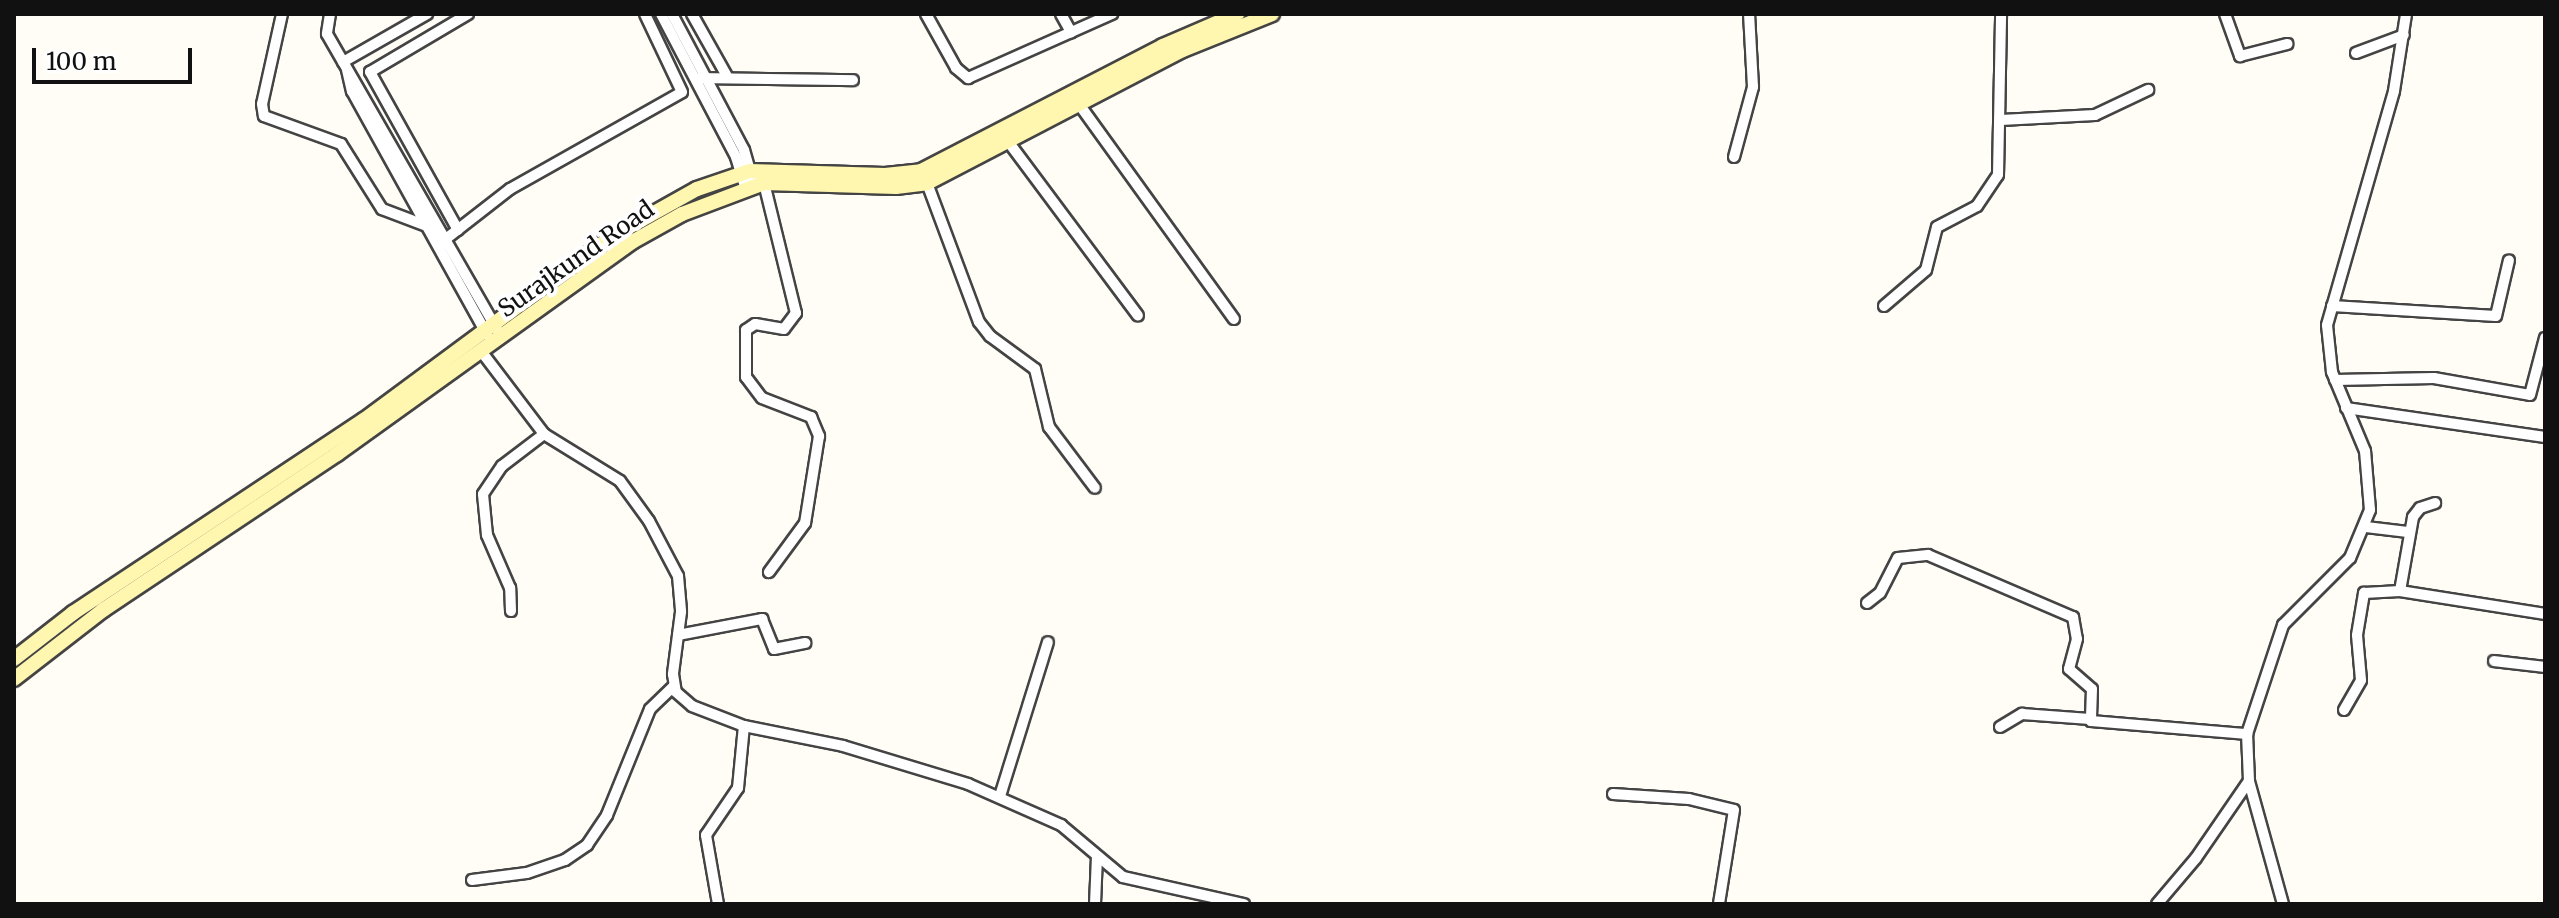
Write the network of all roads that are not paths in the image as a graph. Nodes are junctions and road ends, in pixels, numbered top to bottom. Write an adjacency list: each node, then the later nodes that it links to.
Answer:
1 (282, 14): 33 (street)
2 (330, 14): 22 (street)
3 (427, 14): 22 (street)
4 (468, 14): 34 (street)
5 (645, 14): 17 (street)
6 (692, 14): 24 (street)
7 (926, 14): 18 (street)
8 (1061, 14): 18 (street)
9 (1112, 14): 18 (street)
10 (1237, 14): 27 (main road, Surajkund Road)
11 (1272, 14): 27 (main road, Surajkund Road)
12 (1749, 14): 30 (street)
13 (2001, 14): 28 (street)
14 (2225, 14): 20 (street)
15 (2406, 14): 19 (street)
16 (666, 16): 17 (street); 23 (street)
17 (652, 27): 34 (street)
18 (1071, 32)
19 (2404, 35): 21 (street); 38 (street)
20 (2287, 44)
21 (2356, 53)
22 (345, 65): 33 (street); 35 (street)
23 (700, 78): 24 (street); 31 (street)
24 (728, 78): 25 (street)
25 (853, 80)
26 (2148, 90): 28 (street)
27 (1076, 100): 29 (main road, Surajkund Road); 31 (main road, Surajkund Road); 40 (street)
28 (2001, 120): 37 (street)
29 (1010, 144): 32 (main road, Surajkund Road); 39 (street)
30 (1734, 157)
31 (751, 179): 32 (main road, Surajkund Road); 41 (main road, Surajkund Road); 51 (street)
32 (927, 183): 47 (street)
33 (427, 226): 35 (street)
34 (458, 230): 35 (street)
35 (442, 241): 41 (street)
36 (2509, 260): 38 (street)
37 (1884, 306)
38 (2332, 306): 43 (street)
39 (1138, 316)
40 (1234, 319)
41 (491, 337): 45 (street); 59 (main road, Surajkund Road); 62 (main road, Surajkund Road)
42 (2545, 338): 43 (street)
43 (2335, 380): 44 (street)
44 (2346, 408): 46 (street); 49 (street)
45 (544, 434): 54 (street); 56 (street)
46 (2545, 437)
47 (1095, 488)
48 (2435, 503): 50 (street)
49 (2366, 527): 50 (street); 68 (street)
50 (2408, 532): 52 (street)
51 (769, 572)
52 (2400, 591): 55 (street); 64 (street)
53 (1867, 603): 65 (street)
54 (511, 611)
55 (2545, 611)
56 (678, 635): 58 (street); 63 (street)
57 (1048, 642): 71 (street)
58 (805, 643)
59 (14, 659)
60 (2494, 661): 61 (street)
61 (2545, 667)
62 (14, 679)
63 (674, 686): 66 (street); 73 (street)
64 (2344, 710)
65 (2090, 719): 67 (street); 68 (street)
66 (744, 726): 71 (street); 74 (street)
67 (2000, 727)
68 (2247, 734): 69 (street)
69 (2249, 781): 78 (street); 79 (street)
70 (1613, 794): 77 (street)
71 (1000, 796): 72 (street)
72 (1097, 857): 75 (street); 76 (street)
73 (472, 880)
74 (718, 904)
75 (1095, 904)
76 (1244, 904)
77 (1719, 904)
78 (2157, 904)
79 (2283, 904)

